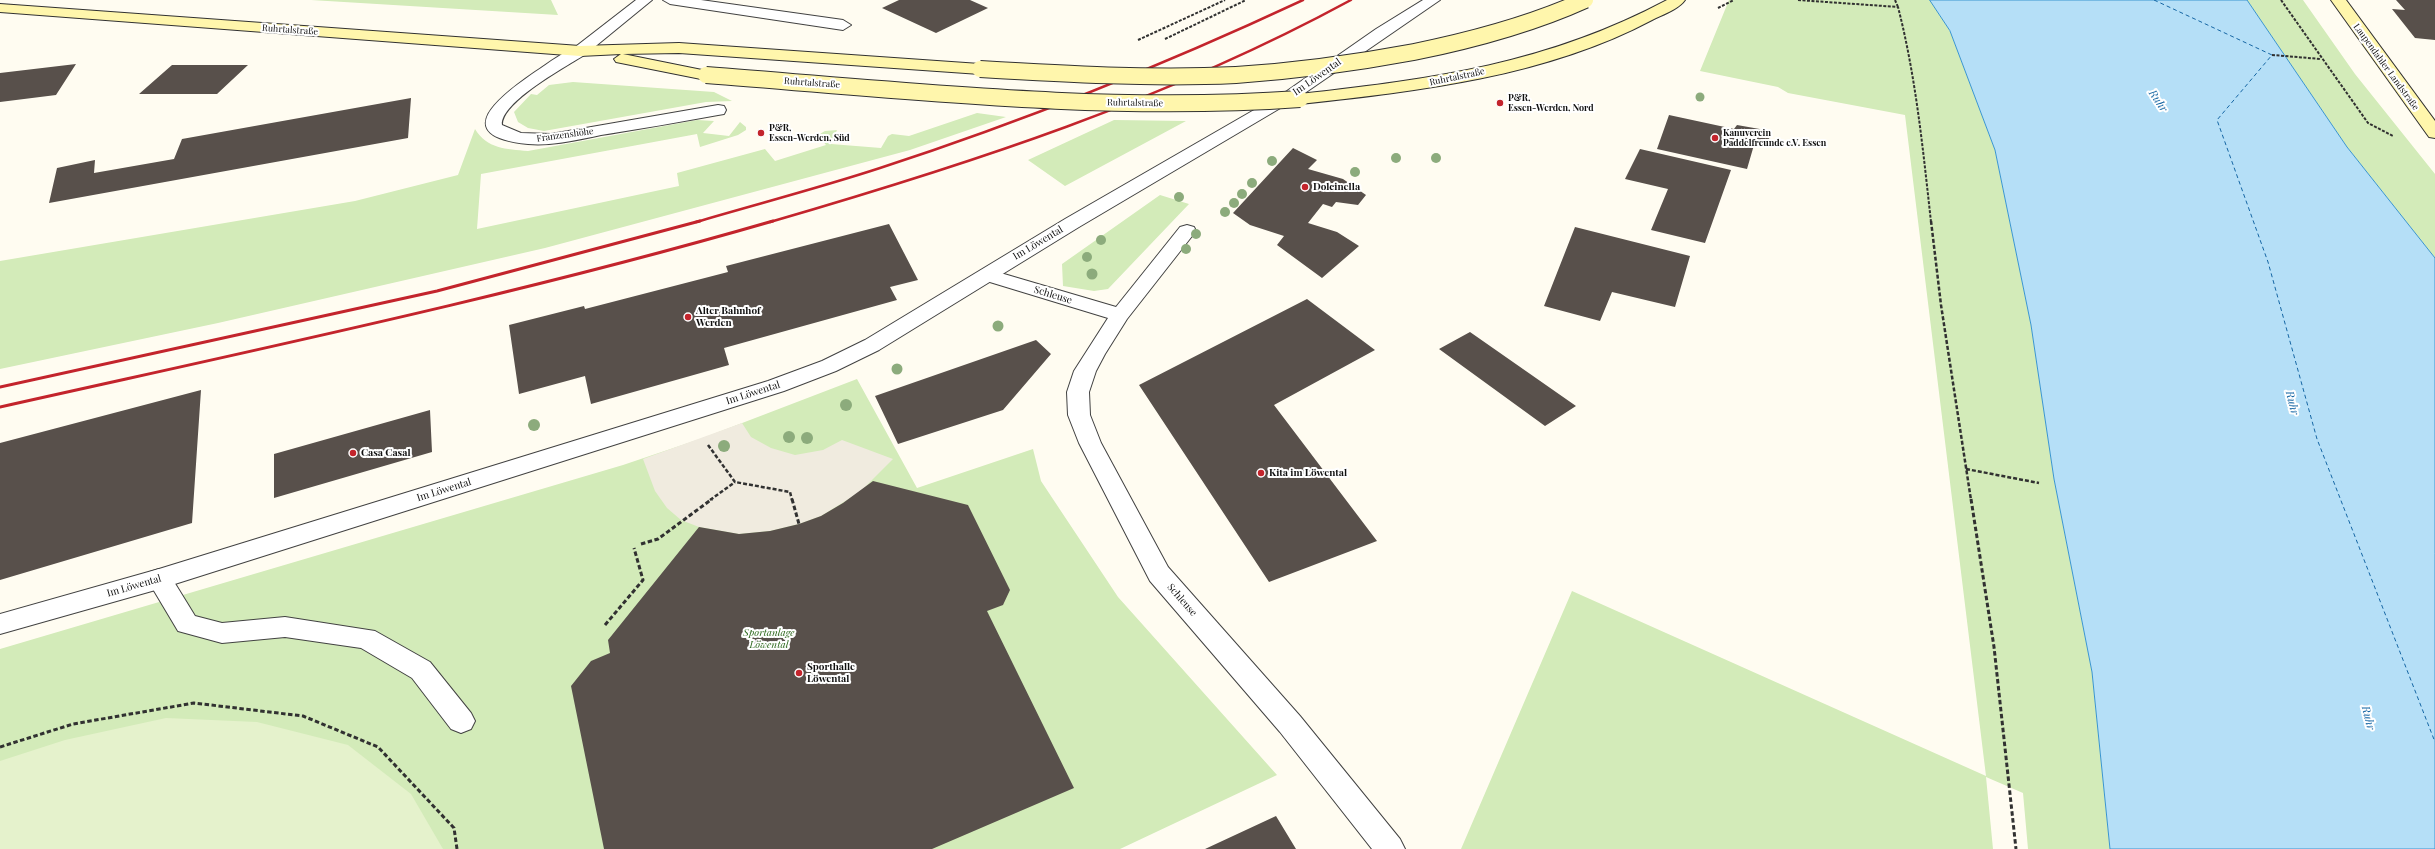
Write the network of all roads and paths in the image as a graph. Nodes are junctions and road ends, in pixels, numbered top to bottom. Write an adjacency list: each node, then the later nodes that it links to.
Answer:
1 (644, 0): 18 (street, Franzenshöhe)
2 (670, 0): 16 (street)
3 (1246, 0): 17 (path)
4 (1433, 0): 25 (street, Im Löwental)
5 (1585, 0): 18 (main road, Ruhrtalstraße, bridge)
6 (1678, 0): 18 (main road, Ruhrtalstraße, bridge)
7 (1734, 0): 14 (path)
8 (1798, 0): 9 (path)
9 (1807, 0): 15 (path)
10 (1895, 0): 15 (path)
11 (2281, 0): 20 (path)
12 (2338, 0): 22 (main road, Laupendahler Landstraße)
13 (0, 8): 18 (main road, Ruhrtalstraße)
14 (1718, 8)
15 (1898, 8): 28 (path)
16 (844, 25)
17 (1162, 41)
18 (580, 51): 21 (street, Franzenshöhe)
19 (2272, 55): 20 (path)
20 (2322, 59): 23 (path)
21 (718, 110)
22 (2435, 133)
23 (2399, 140)
24 (1187, 231): 26 (street, Schleuse)
25 (987, 275): 26 (street, Schleuse); 27 (street, Im Löwental)
26 (1120, 315): 40 (street, Schleuse)
27 (693, 412): 29 (path); 34 (street, Im Löwental)
28 (1966, 469): 30 (path); 41 (path)
29 (735, 482): 31 (path); 32 (path)
30 (2039, 483)
31 (799, 524)
32 (641, 544)
33 (634, 548): 36 (path)
34 (159, 579): 35 (street, Im Löwental); 37 (street)
35 (0, 624)
36 (605, 625)
37 (461, 721)
38 (0, 747): 39 (path)
39 (457, 849)
40 (1390, 849)
41 (2016, 849)

